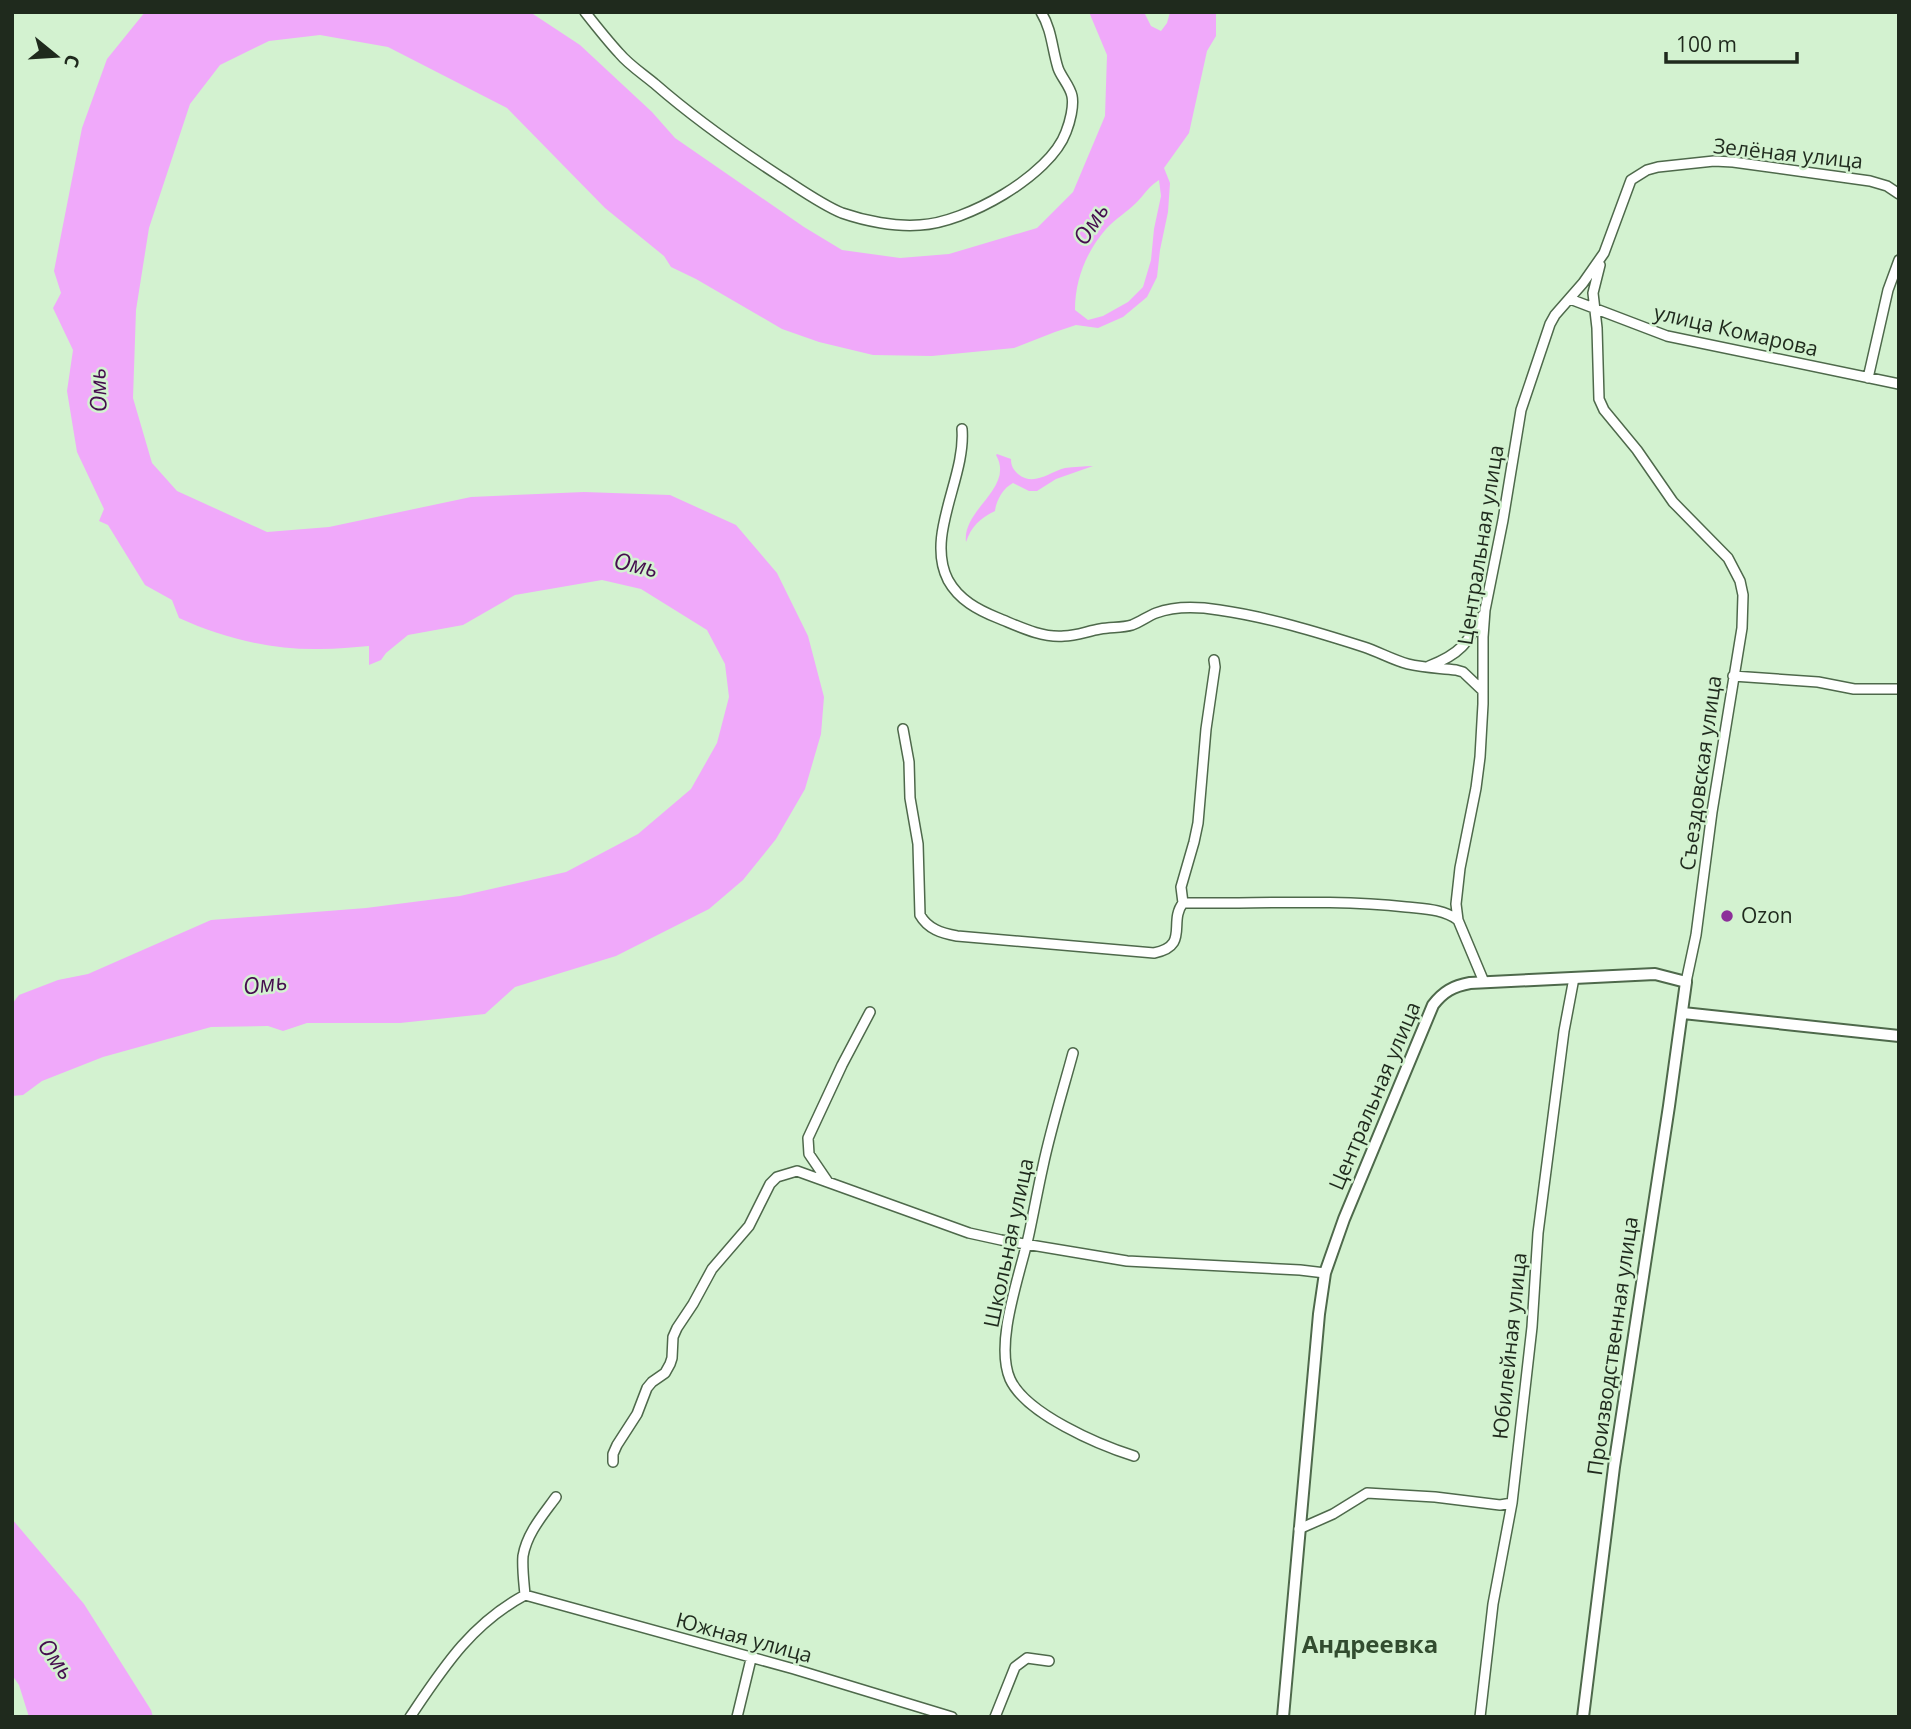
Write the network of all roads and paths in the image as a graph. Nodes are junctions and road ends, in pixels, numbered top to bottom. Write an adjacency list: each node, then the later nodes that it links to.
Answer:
1 (585, 12): 2 (street)
2 (1041, 12)
3 (1631, 180): 4 (street, Зелёная улица); 5 (street, Центральная улица)
4 (1899, 194)
5 (1604, 253): 7 (street, Центральная улица); 8 (street)
6 (1899, 260): 9 (street)
7 (1570, 299): 8 (street, улица Комарова); 12 (street, Центральная улица)
8 (1595, 309): 9 (street, улица Комарова); 15 (street, Съездовская улица)
9 (1868, 378): 10 (street, улица Комарова)
10 (1899, 384)
11 (962, 429): 14 (street)
12 (1485, 610): 14 (street); 17 (street, Центральная улица)
13 (1214, 660): 19 (street)
14 (1425, 667): 17 (street)
15 (1733, 676): 16 (street); 23 (street, Съездовская улица)
16 (1899, 689)
17 (1483, 691): 20 (street, Центральная улица)
18 (903, 729): 19 (street)
19 (1183, 904): 20 (street)
20 (1458, 920): 22 (street, Центральная улица)
21 (1574, 978): 22 (street); 23 (street); 34 (street, Юбилейная улица)
22 (1484, 982): 30 (street, Центральная улица)
23 (1686, 982): 25 (street, Производственная улица)
24 (870, 1012): 28 (street)
25 (1683, 1013): 26 (street); 45 (street, Производственная улица)
26 (1899, 1036)
27 (1073, 1053): 29 (street, Школьная улица)
28 (829, 1184): 29 (street); 32 (street)
29 (1027, 1244): 30 (street); 31 (street, Школьная улица)
30 (1325, 1273): 35 (street, Центральная улица)
31 (1134, 1457)
32 (613, 1462)
33 (556, 1497): 36 (street)
34 (1511, 1503): 35 (street); 44 (street, Юбилейная улица)
35 (1299, 1530): 43 (street, Центральная улица)
36 (525, 1595): 37 (street, Южная улица); 39 (street)
37 (751, 1659): 40 (street); 41 (street, Южная улица)
38 (1049, 1661): 42 (street)
39 (410, 1717)
40 (737, 1717)
41 (952, 1717)
42 (995, 1717)
43 (1283, 1717)
44 (1480, 1717)
45 (1583, 1717)

